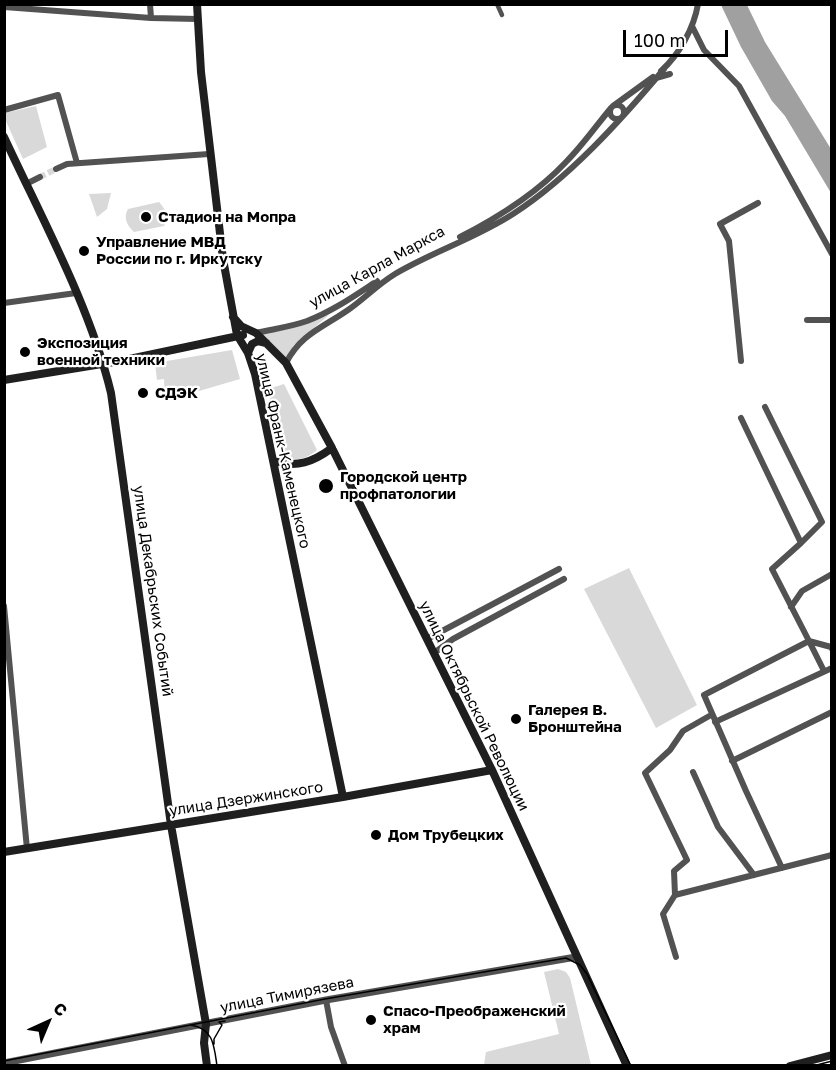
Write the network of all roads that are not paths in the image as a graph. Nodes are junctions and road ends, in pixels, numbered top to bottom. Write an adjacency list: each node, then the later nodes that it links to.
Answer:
1 (150, 4): 7 (street)
2 (197, 4): 8 (main road, улица Франк-Каменецкого)
3 (496, 4): 6 (street)
4 (698, 4): 9 (street)
5 (4, 7): 7 (street)
6 (502, 15)
7 (151, 18): 8 (street)
8 (198, 19): 17 (main road, улица Франк-Каменецкого)
9 (692, 26): 10 (street); 23 (street)
10 (664, 69): 12 (street); 13 (street, улица Карла Маркса)
11 (670, 74): 12 (street)
12 (656, 78): 15 (street)
13 (612, 107): 15 (street); 29 (street, улица Карла Маркса)
14 (4, 110): 18 (street)
15 (622, 116): 34 (street)
16 (4, 137): 21 (main road, улица Декабрьских Событий)
17 (209, 154): 18 (street); 26 (main road, улица Франк-Каменецкого)
18 (77, 163): 19 (street)
19 (56, 169)
20 (40, 177): 21 (street)
21 (26, 184): 24 (main road, улица Декабрьских Событий)
22 (758, 203): 33 (street)
23 (831, 254)
24 (76, 293): 25 (street); 35 (main road, улица Декабрьских Событий)
25 (4, 303)
26 (233, 317): 29 (main road, улица Октябрьской Революции); 30 (main road, улица Франк-Каменецкого)
27 (831, 319): 28 (street)
28 (807, 320)
29 (256, 333): 30 (main road, улица Карла Маркса); 31 (main road, улица Октябрьской Революции)
30 (237, 335): 32 (main road, улица Франк-Каменецкого); 35 (main road, улица Карла Маркса)
31 (266, 343): 32 (main road); 34 (main road, улица Октябрьской Революции)
32 (248, 353): 40 (main road, улица Франк-Каменецкого)
33 (741, 359)
34 (286, 363): 39 (main road, улица Октябрьской Революции)
35 (104, 364): 36 (main road, улица Карла Маркса); 60 (main road, улица Декабрьских Событий)
36 (4, 381)
37 (765, 407): 41 (street)
38 (741, 418): 41 (street)
39 (332, 448): 40 (main road); 47 (main road, улица Октябрьской Революции)
40 (274, 461): 59 (main road, улица Франк-Каменецкого)
41 (801, 543): 46 (street)
42 (559, 569): 47 (street)
43 (831, 574): 46 (street)
44 (564, 579): 50 (street)
45 (4, 606): 61 (street)
46 (791, 607): 48 (street)
47 (427, 639): 50 (main road, улица Октябрьской Революции)
48 (809, 642): 49 (street); 52 (street); 55 (street)
49 (831, 649)
50 (434, 653): 57 (main road, улица Октябрьской Революции)
51 (831, 668): 52 (street)
52 (824, 671): 55 (street)
53 (831, 712): 56 (street)
54 (711, 715): 66 (street)
55 (716, 722): 56 (street)
56 (732, 761): 64 (street)
57 (492, 770): 59 (main road, улица Дзержинского); 67 (main road, улица Октябрьской Революции)
58 (693, 772): 65 (street)
59 (343, 797): 60 (main road, улица Дзержинского)
60 (171, 825): 61 (main road, улица Дзержинского); 70 (main road, улица Декабрьских Событий)
61 (27, 849): 62 (main road, улица Дзержинского)
62 (4, 852)
63 (831, 855): 64 (street)
64 (782, 868): 65 (street)
65 (754, 875): 66 (street)
66 (675, 895): 68 (street)
67 (576, 957): 69 (street, улица Тимирязева); 75 (main road, улица Октябрьской Революции)
68 (676, 957)
69 (326, 1000): 70 (street, улица Тимирязева); 74 (street)
70 (206, 1024): 72 (street, улица Тимирязева); 73 (main road, улица Декабрьских Событий)
71 (831, 1055): 76 (main road)
72 (4, 1063)
73 (207, 1065)
74 (345, 1065)
75 (627, 1065)
76 (790, 1065)

